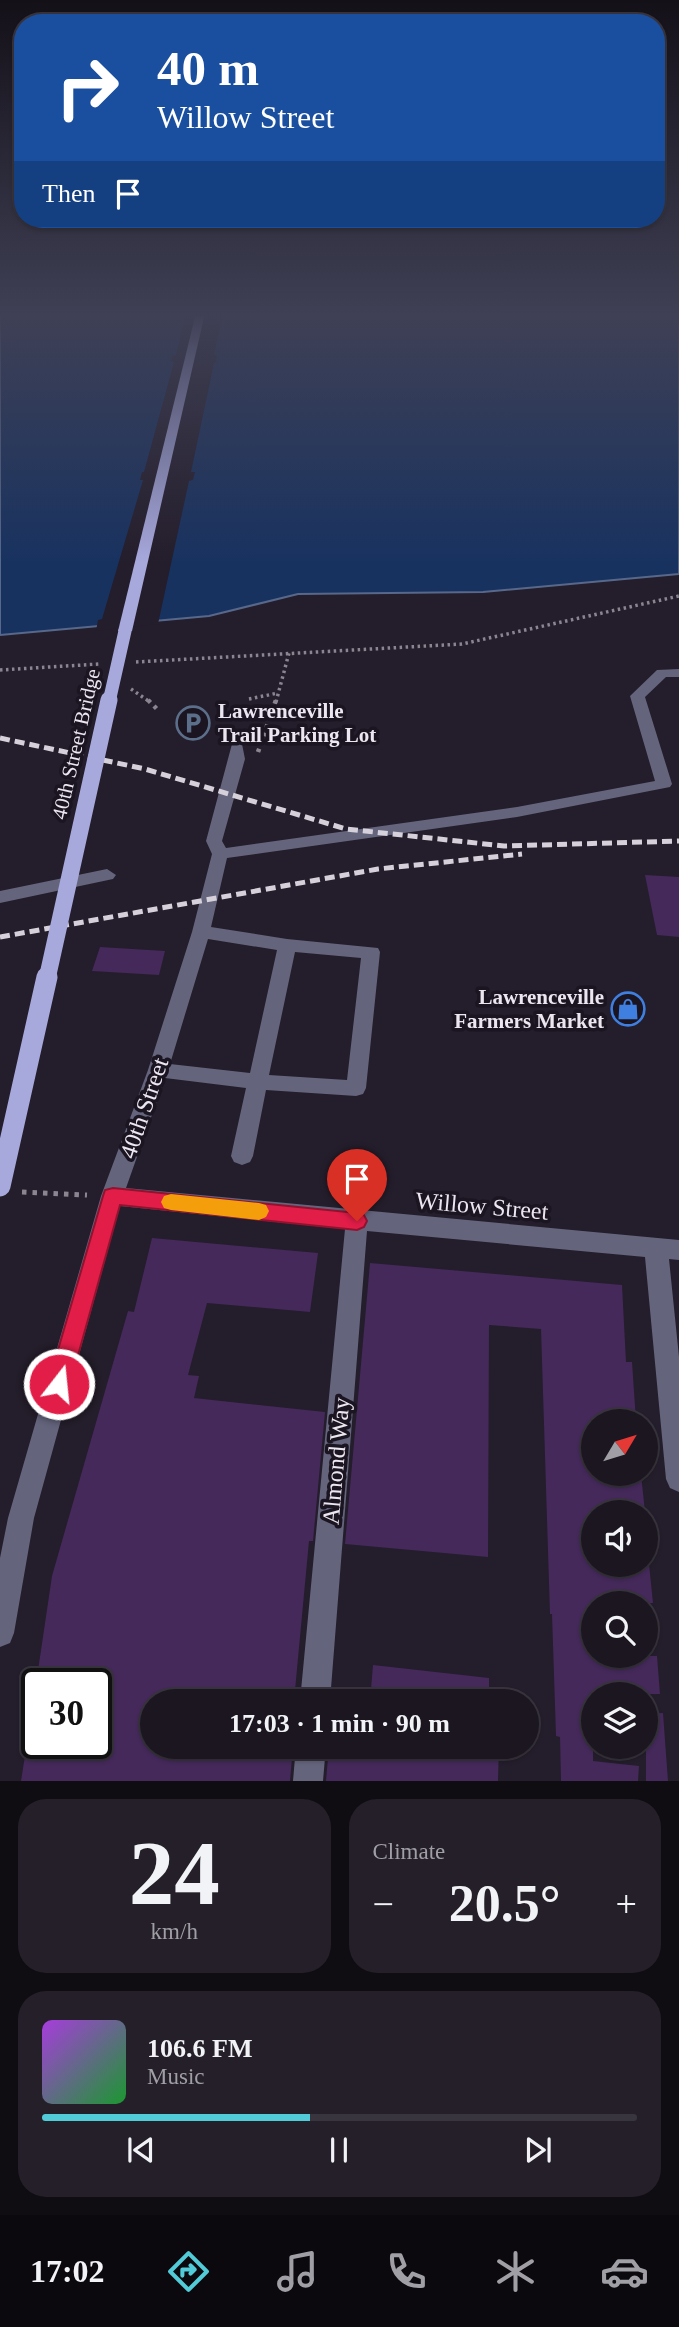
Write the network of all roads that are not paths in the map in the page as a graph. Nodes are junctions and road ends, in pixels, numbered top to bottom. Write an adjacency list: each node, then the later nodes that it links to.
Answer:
1 (181, 396): 12 (main road, 40th Street Bridge, bridge)
2 (679, 673): 4 (street)
3 (237, 747): 4 (street, 40th Street)
4 (220, 853): 7 (street, 40th Street)
5 (107, 875): 6 (street)
6 (0, 897)
7 (201, 932): 8 (street); 9 (street, 40th Street)
8 (287, 946): 10 (street); 10 (street)
9 (158, 1070): 10 (street); 13 (street, 40th Street)
10 (259, 1082): 11 (street)
11 (242, 1156)
12 (6, 1189)
13 (113, 1196): 14 (street, Willow Street); 17 (street, 40th Street)
14 (357, 1221): 15 (street, Willow Street); 18 (street, Almond Way)
15 (667, 1249): 16 (street)
16 (679, 1479)
17 (0, 1633)
18 (316, 1689)
19 (310, 1759): 20 (street)
20 (308, 1781)

